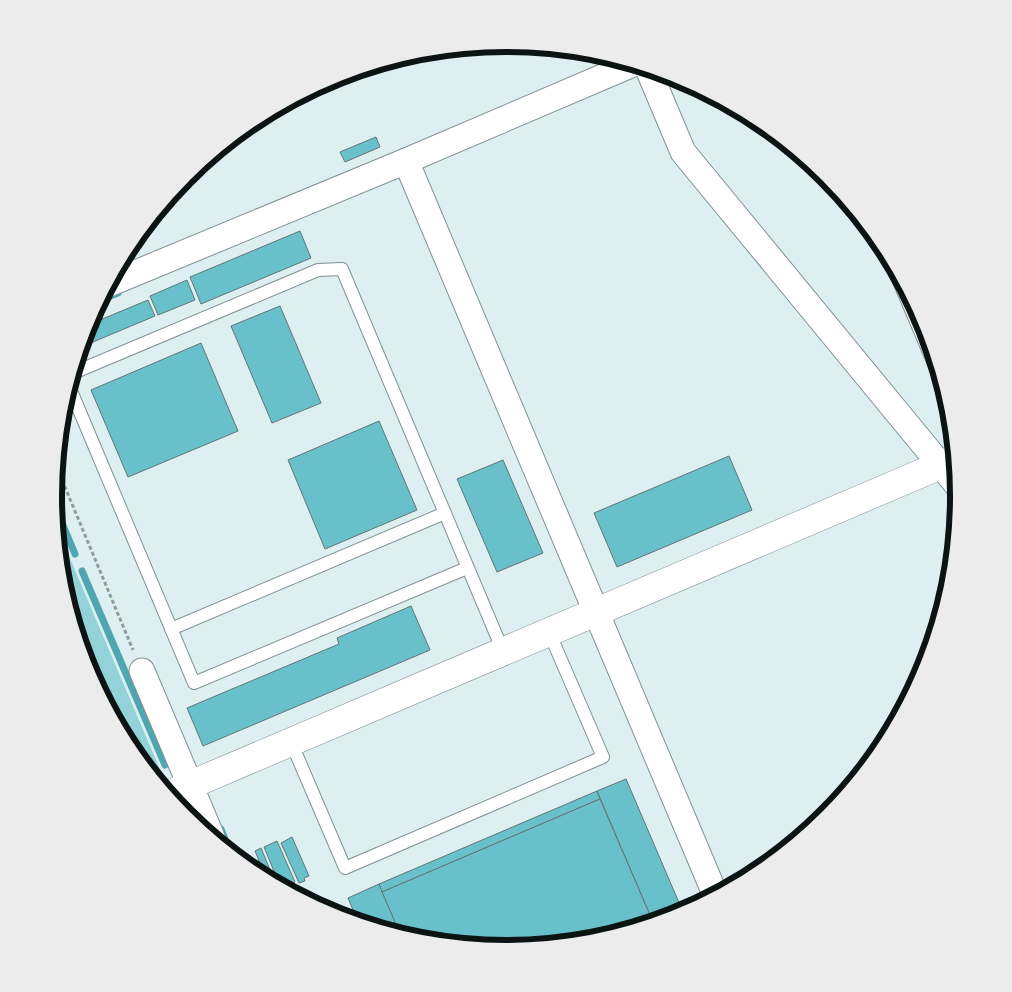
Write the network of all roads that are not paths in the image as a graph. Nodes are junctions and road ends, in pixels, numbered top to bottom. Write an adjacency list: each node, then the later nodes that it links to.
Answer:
1 (623, 69): 3 (street)
2 (651, 77): 7 (street)
3 (406, 161): 4 (street); 10 (street)
4 (119, 280)
5 (81, 370): 8 (lane)
6 (74, 398): 11 (lane)
7 (947, 462): 10 (street)
8 (445, 513): 9 (lane); 11 (lane)
9 (468, 568): 11 (lane); 13 (lane)
10 (595, 612): 12 (street); 18 (street)
11 (171, 629)
12 (549, 632): 13 (street); 15 (lane)
13 (503, 651): 15 (street)
14 (142, 672): 16 (street)
15 (291, 742): 16 (street)
16 (180, 790): 17 (street)
17 (196, 813)
18 (713, 888)

